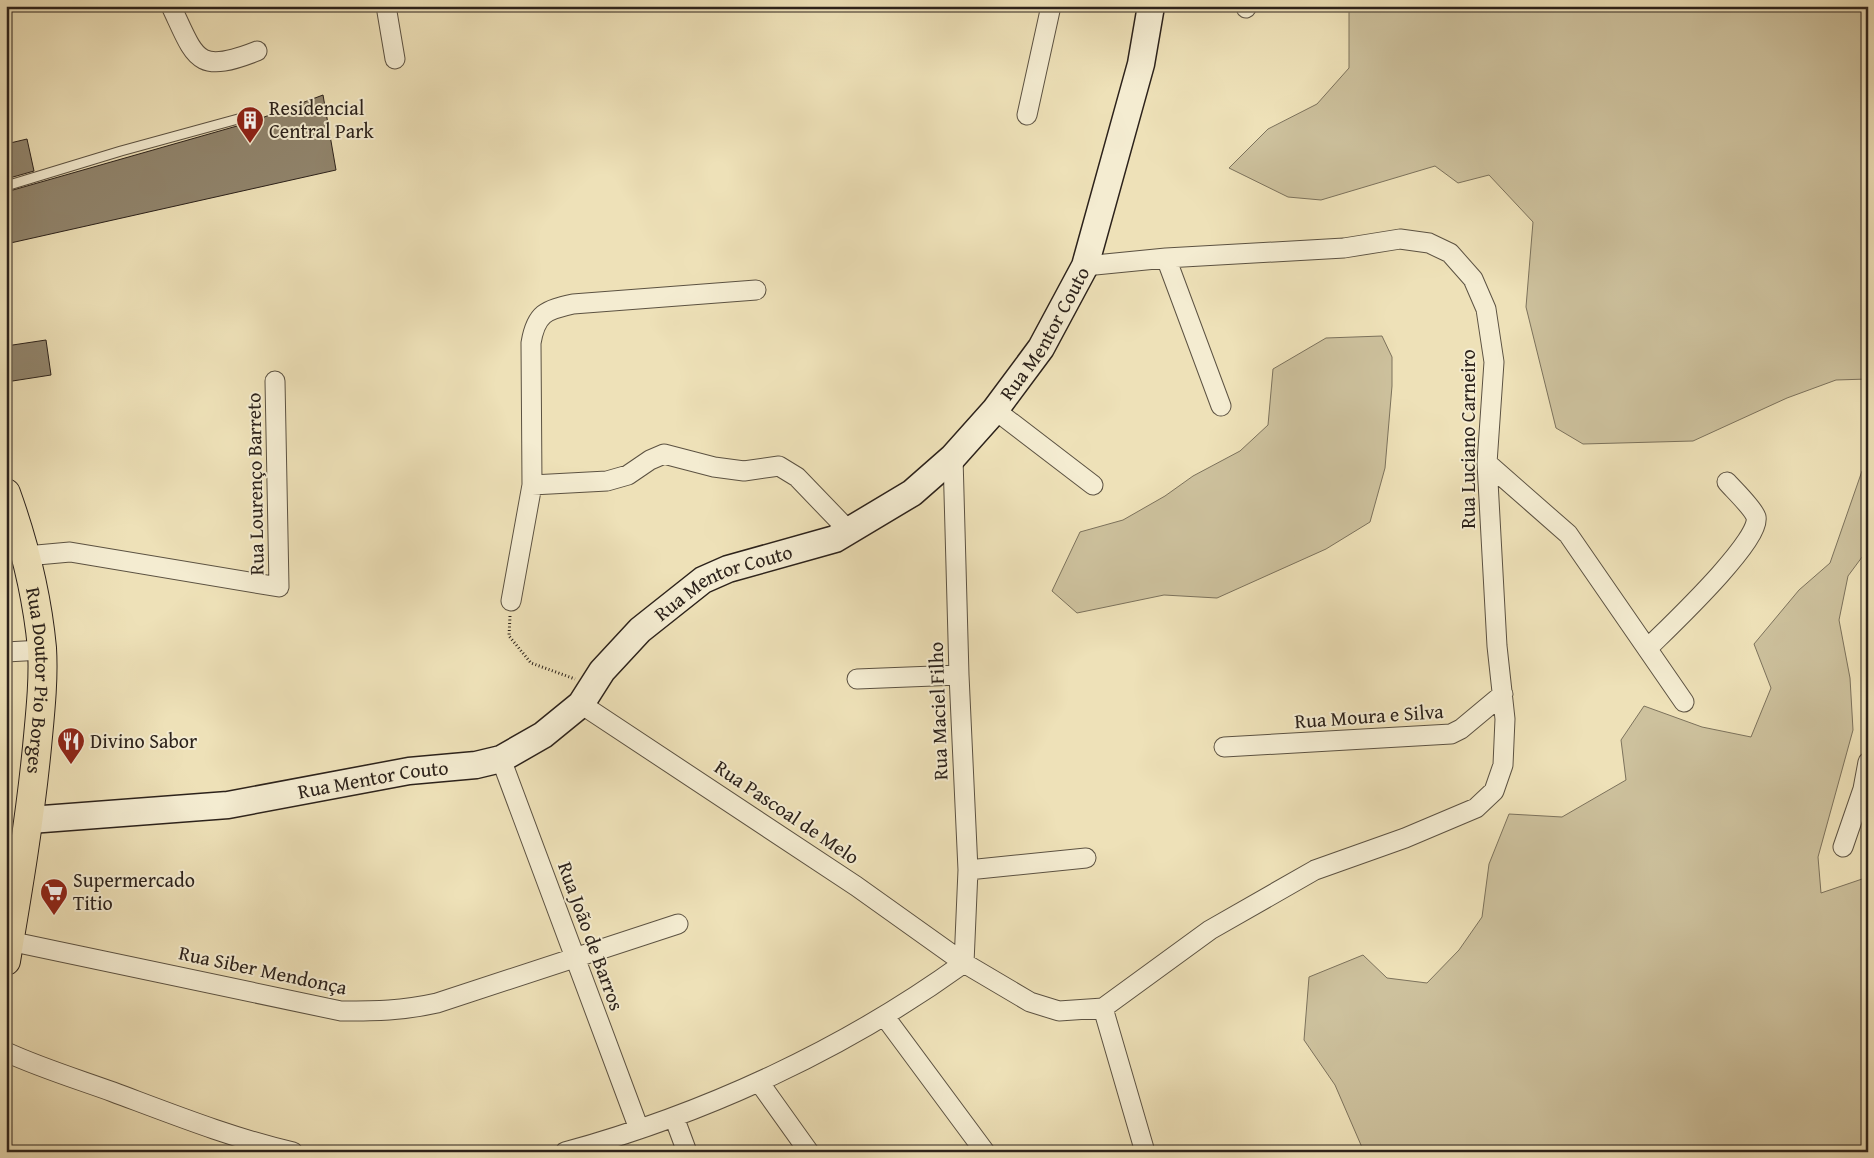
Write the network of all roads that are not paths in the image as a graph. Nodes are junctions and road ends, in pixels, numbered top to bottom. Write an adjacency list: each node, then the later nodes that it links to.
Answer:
1 (170, 6): 5 (street)
2 (386, 6): 6 (street)
3 (1051, 6): 7 (street)
4 (1151, 6): 11 (street, Rua Mentor Couto)
5 (257, 51)
6 (395, 59)
7 (1027, 115)
8 (249, 116): 9 (lane)
9 (6, 186)
10 (1166, 258): 11 (street, Rua Luciano Carneiro); 14 (street); 17 (street, Rua Luciano Carneiro)
11 (1085, 266): 15 (street, Rua Mentor Couto)
12 (756, 290): 19 (street)
13 (275, 381): 23 (street, Rua Lourenço Barreto)
14 (1221, 406)
15 (995, 410): 16 (street, Rua Mentor Couto); 20 (street)
16 (953, 457): 22 (street, Rua Mentor Couto); 28 (street, Rua Maciel Filho)
17 (1487, 463): 25 (street); 30 (street, Rua Luciano Carneiro)
18 (1727, 482): 25 (street)
19 (532, 484): 22 (street); 24 (street)
20 (1094, 485)
21 (6, 493): 23 (main road, Rua Doutor Pio Borges)
22 (848, 530): 32 (street, Rua Mentor Couto)
23 (26, 556): 26 (main road, Rua Doutor Pio Borges)
24 (511, 601)
25 (1648, 648): 31 (street)
26 (42, 650): 27 (street); 36 (main road, Rua Doutor Pio Borges)
27 (6, 652)
28 (959, 675): 29 (street); 39 (street, Rua Maciel Filho)
29 (857, 679)
30 (1503, 694): 33 (street, Rua Moura e Silva); 44 (street, Rua Luciano Carneiro)
31 (1684, 702)
32 (581, 704): 34 (street, Rua Mentor Couto); 43 (street, Rua Pascoal de Melo)
33 (1224, 747)
34 (501, 759): 36 (street, Rua Mentor Couto); 42 (street, Rua João de Barros)
35 (1868, 762): 37 (street)
36 (30, 820): 41 (main road, Rua Doutor Pio Borges)
37 (1843, 846)
38 (1086, 858): 39 (street)
39 (968, 870): 43 (street, Rua Maciel Filho)
40 (678, 924): 42 (street, Rua Siber Mendonça)
41 (8, 951): 42 (street, Rua Siber Mendonça)
42 (575, 958): 49 (street, Rua João de Barros)
43 (964, 963): 44 (street, Rua Pascoal de Melo); 45 (street)
44 (1103, 1008): 55 (street)
45 (885, 1017): 47 (street); 54 (street)
46 (6, 1052): 50 (street)
47 (758, 1082): 48 (street); 53 (street)
48 (674, 1117): 49 (street); 52 (street)
49 (639, 1129): 51 (street)
50 (293, 1152)
51 (565, 1152)
52 (688, 1152)
53 (810, 1152)
54 (985, 1152)
55 (1145, 1152)

